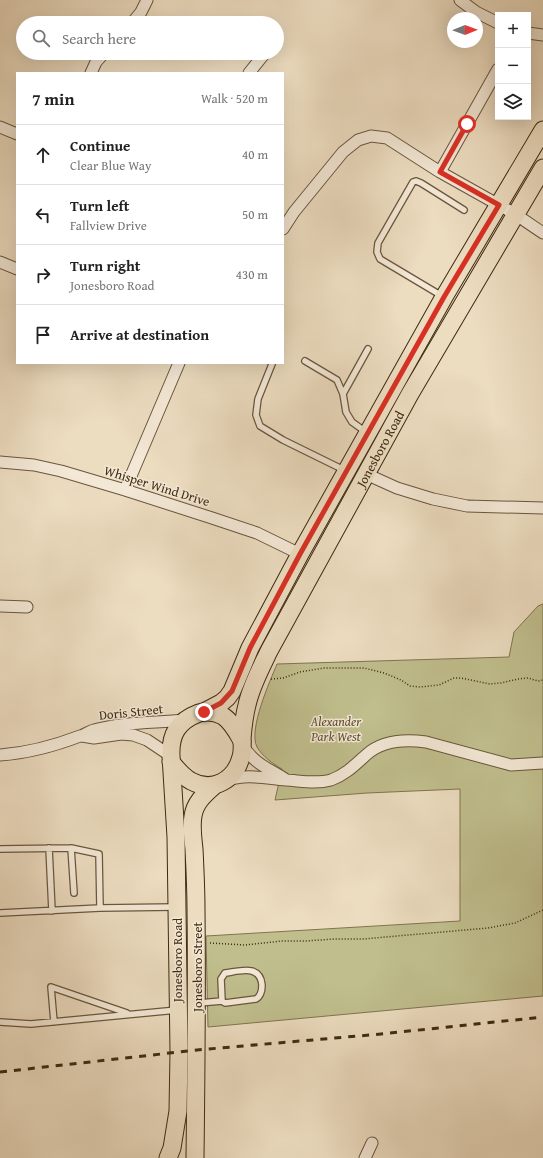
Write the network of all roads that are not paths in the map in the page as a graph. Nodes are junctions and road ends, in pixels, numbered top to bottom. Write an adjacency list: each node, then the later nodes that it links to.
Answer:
1 (147, 0): 3 (street)
2 (460, 0): 4 (street)
3 (138, 16)
4 (495, 22)
5 (531, 33): 6 (street)
6 (543, 35)
7 (98, 60): 9 (street)
8 (259, 60): 10 (street)
9 (91, 72)
10 (250, 72)
11 (495, 74): 16 (street)
12 (0, 127): 14 (street)
13 (543, 130): 17 (main road, Jonesboro Road)
14 (16, 134)
15 (543, 168): 19 (main road, Jonesboro Road)
16 (440, 172): 17 (street); 20 (street)
17 (499, 205): 19 (street); 24 (main road, Jonesboro Road)
18 (464, 210): 24 (lane)
19 (515, 214): 21 (street); 33 (main road, Jonesboro Road)
20 (284, 227)
21 (543, 233)
22 (0, 262): 23 (street)
23 (16, 269)
24 (444, 297): 30 (main road, Jonesboro Road)
25 (368, 349): 29 (lane)
26 (305, 362): 29 (lane)
27 (272, 364): 32 (lane)
28 (178, 366): 34 (street)
29 (343, 394): 30 (lane)
30 (367, 433): 32 (main road, Jonesboro Road)
31 (0, 462): 34 (street, Whisper Wind Drive)
32 (346, 472): 36 (main road, Jonesboro Road)
33 (366, 474): 35 (street); 42 (main road, Jonesboro Road)
34 (125, 490): 36 (street, Whisper Wind Drive)
35 (543, 508)
36 (300, 554): 39 (main road, Jonesboro Road)
37 (0, 606): 38 (street)
38 (27, 607)
39 (204, 712): 40 (main road); 42 (main road)
40 (184, 720): 41 (street, Doris Street); 44 (main road)
41 (82, 736): 43 (street, Doris Street); 44 (street, Doris Street)
42 (242, 743): 46 (street); 47 (main road)
43 (0, 755)
44 (171, 759): 47 (main road); 52 (main road, Jonesboro Road)
45 (543, 763): 46 (street)
46 (287, 780): 47 (street)
47 (220, 783): 57 (main road, Jonesboro Street)
48 (49, 848): 49 (lane); 50 (lane); 54 (lane)
49 (71, 848): 51 (lane); 53 (lane)
50 (0, 849)
51 (74, 893)
52 (177, 907): 53 (lane); 58 (main road, Jonesboro Road)
53 (100, 908): 54 (lane)
54 (52, 911): 55 (lane)
55 (0, 913)
56 (222, 1001): 56 (lane); 57 (lane)
57 (197, 1003): 64 (main road, Jonesboro Street)
58 (178, 1010): 59 (lane); 63 (main road, Jonesboro Road)
59 (129, 1014): 61 (lane); 61 (lane)
60 (0, 1022): 61 (lane)
61 (54, 1022)
62 (372, 1143): 65 (street)
63 (168, 1158)
64 (195, 1158)
65 (365, 1158)

